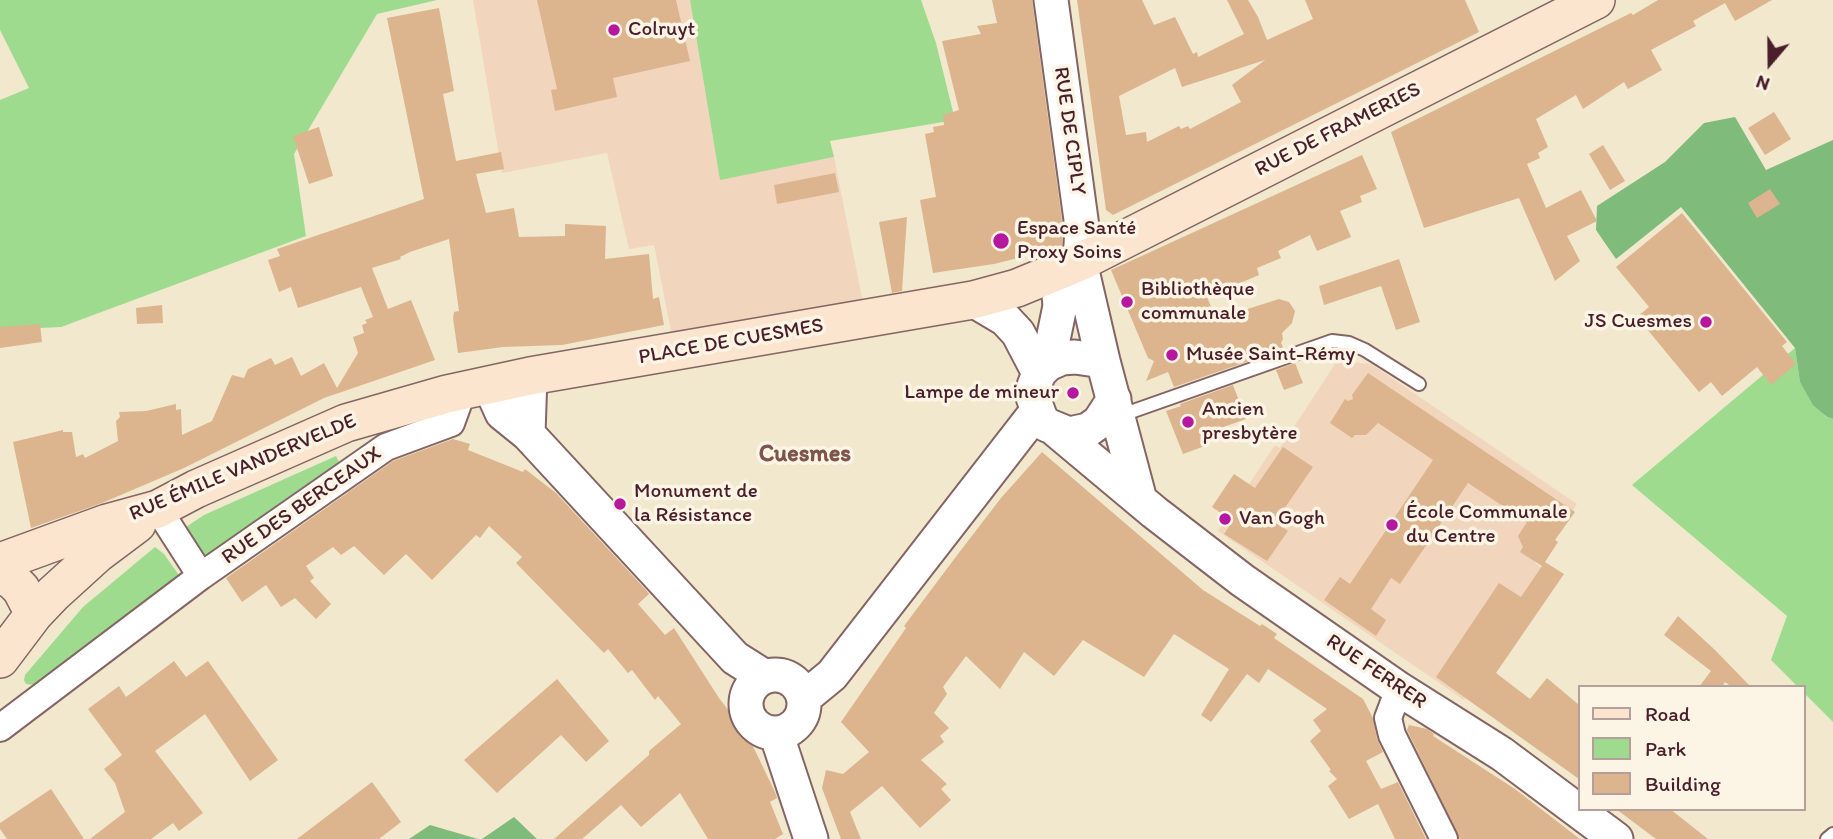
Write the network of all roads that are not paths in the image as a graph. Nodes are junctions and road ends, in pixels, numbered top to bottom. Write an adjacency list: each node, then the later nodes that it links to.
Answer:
1 (1051, 0): 3 (street, RUE DE CIPLY)
2 (1596, 0): 3 (main road, RUE DE FRAMERIES)
3 (1069, 267): 4 (main road, PLACE DE CUESMES); 5 (street); 6 (street)
4 (973, 300): 6 (street); 7 (main road, PLACE DE CUESMES)
5 (1103, 361): 6 (street); 10 (street)
6 (1044, 369): 11 (street)
7 (530, 376): 9 (main road, PLACE DE CUESMES); 12 (street)
8 (1419, 384): 10 (lane)
9 (476, 387): 12 (street); 14 (main road, RUE ÉMILE VANDERVELDE); 17 (street, RUE DES BERCEAUX)
10 (1117, 407): 11 (street); 13 (street)
11 (1047, 421): 13 (street, RUE FERRER); 22 (street)
12 (528, 433): 20 (street)
13 (1140, 500): 21 (street, RUE FERRER)
14 (158, 509): 15 (main road, RUE ÉMILE VANDERVELDE); 17 (street, RUE DES BERCEAUX); 18 (main road)
15 (0, 562)
16 (0, 575): 18 (main road)
17 (201, 576): 23 (street, RUE DES BERCEAUX)
18 (17, 612): 19 (main road)
19 (0, 659)
20 (757, 685): 22 (street); 24 (street)
21 (1399, 689): 25 (street, RUE FERRER); 29 (street)
22 (804, 698): 24 (street)
23 (0, 728)
24 (776, 733): 28 (street)
25 (1577, 810)
26 (1578, 811): 30 (street, RUE FERRER)
27 (1833, 834): 31 (lane)
28 (811, 839)
29 (1444, 839)
30 (1616, 839)
31 (1827, 839)

